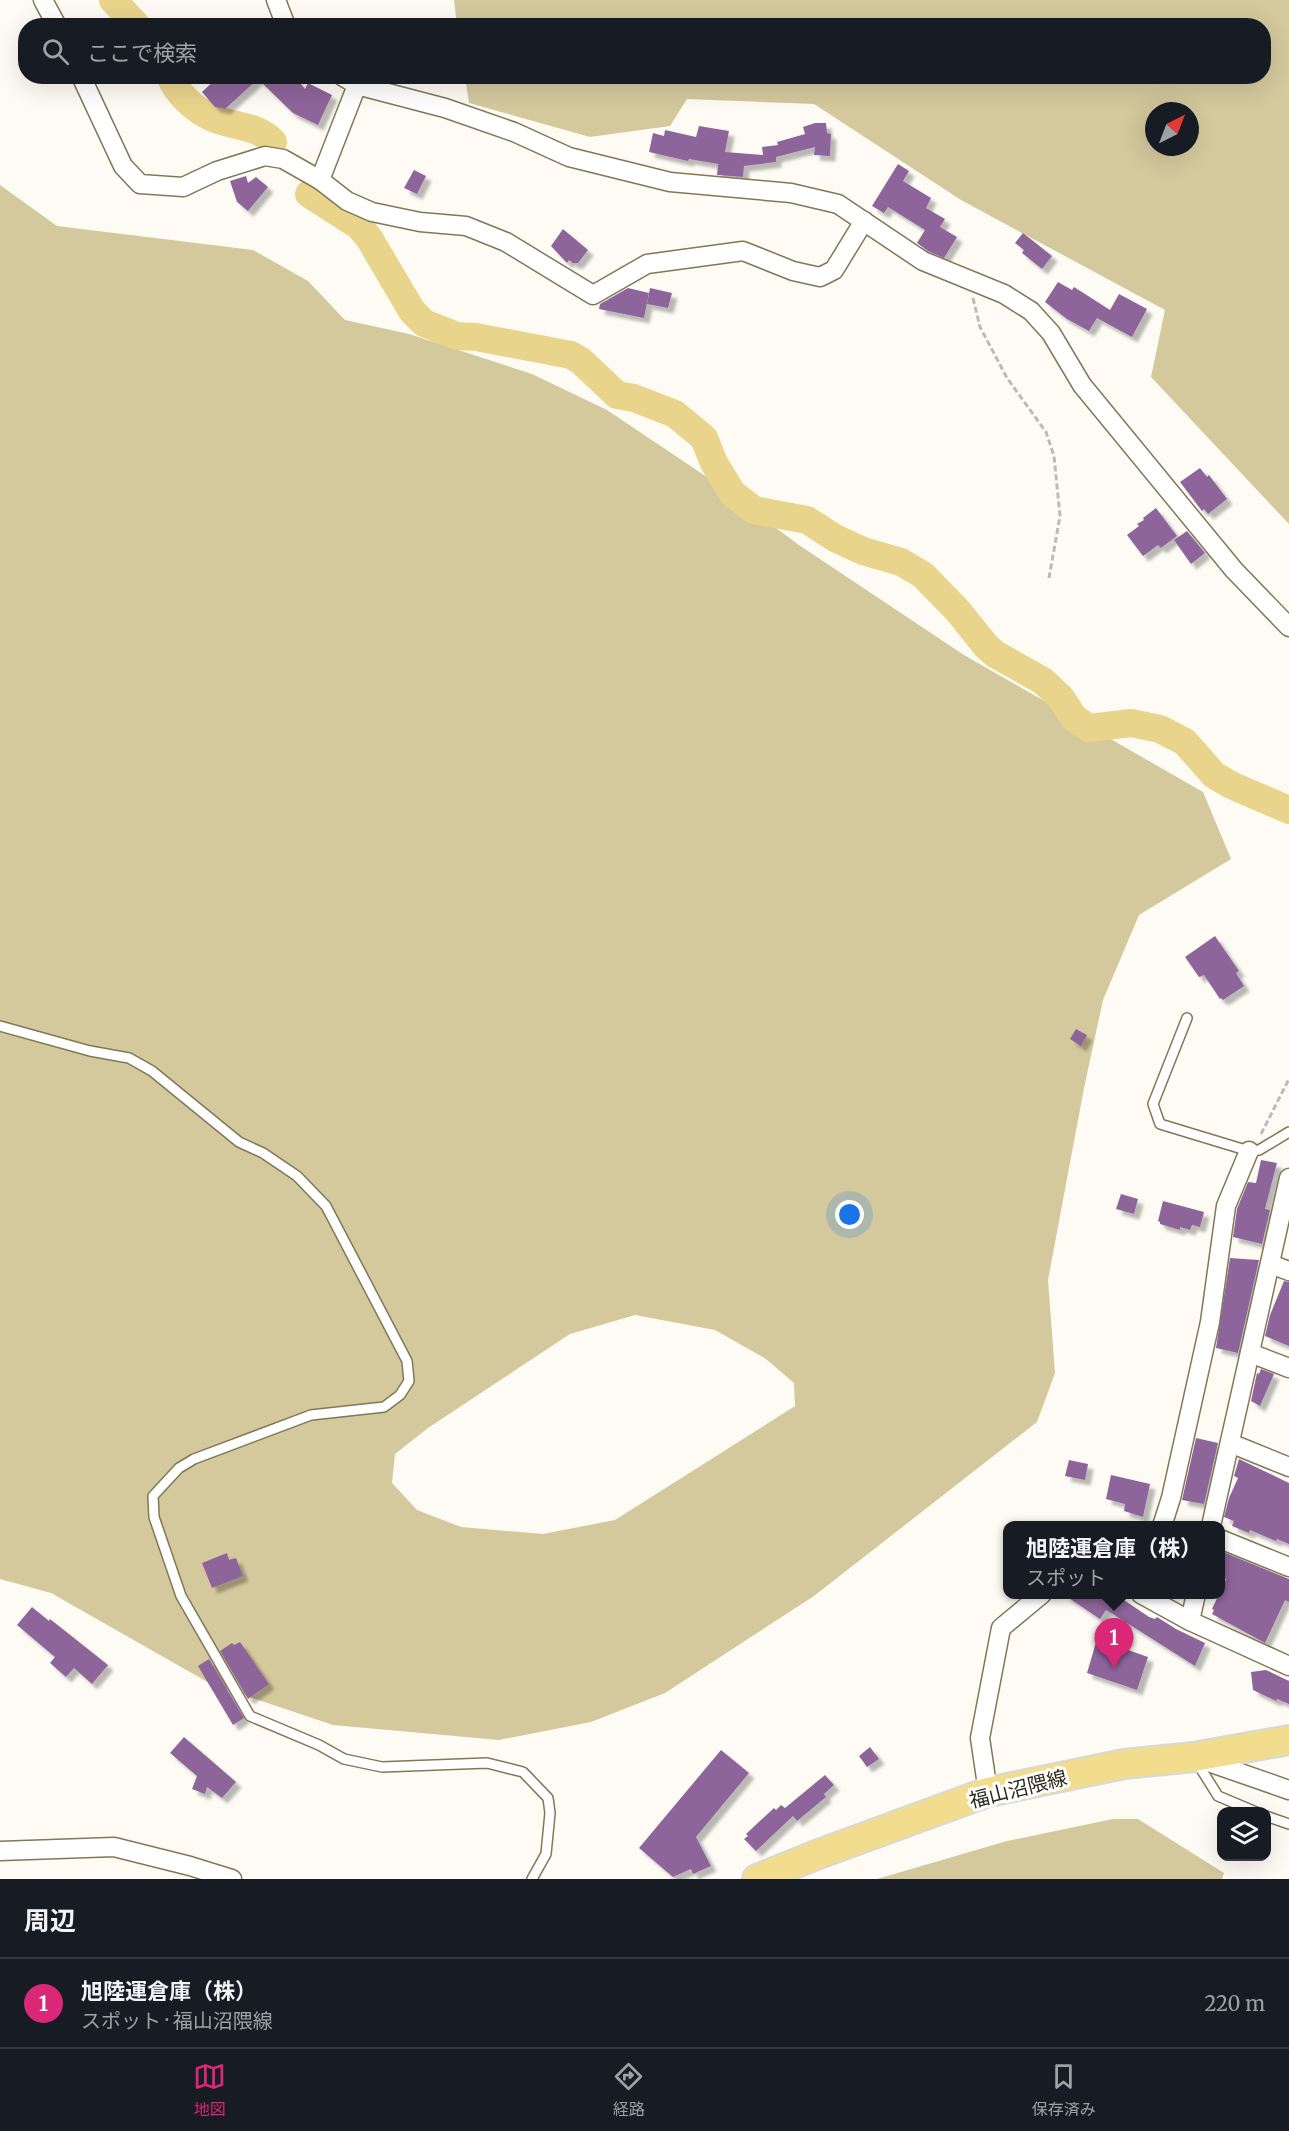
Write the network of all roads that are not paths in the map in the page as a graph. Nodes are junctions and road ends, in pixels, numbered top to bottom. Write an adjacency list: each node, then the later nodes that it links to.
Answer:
1 (43, 0): 3 (street)
2 (276, 0): 4 (street)
3 (53, 18)
4 (283, 18)
5 (85, 84): 8 (street)
6 (348, 84): 8 (street)
7 (360, 84): 9 (street)
8 (320, 180): 9 (street)
9 (864, 221): 10 (street)
10 (1289, 627)
11 (1187, 1018): 14 (lane)
12 (0, 1026): 40 (lane)
13 (1289, 1132): 14 (lane)
14 (1249, 1151): 22 (street)
15 (1289, 1178): 16 (street)
16 (1270, 1264): 17 (street); 18 (street)
17 (1289, 1271)
18 (1250, 1353): 19 (street); 20 (street)
19 (1289, 1368)
20 (1230, 1443): 21 (street); 23 (street)
21 (1289, 1467)
22 (1164, 1521)
23 (1213, 1521)
24 (1225, 1541): 25 (street)
25 (1289, 1567)
26 (1036, 1599): 34 (street)
27 (1151, 1599): 29 (street)
28 (1195, 1599): 29 (street)
29 (1190, 1622): 30 (street)
30 (1289, 1665)
31 (1289, 1740): 32 (main road, 福山沼隈線)
32 (1194, 1757): 33 (street); 34 (main road, 福山沼隈線); 35 (lane)
33 (1289, 1790)
34 (988, 1792): 41 (main road, 福山沼隈線)
35 (1244, 1807)
36 (1271, 1818): 37 (lane)
37 (1289, 1824)
38 (0, 1851): 39 (street)
39 (232, 1879)
40 (532, 1879)
41 (757, 1879)

